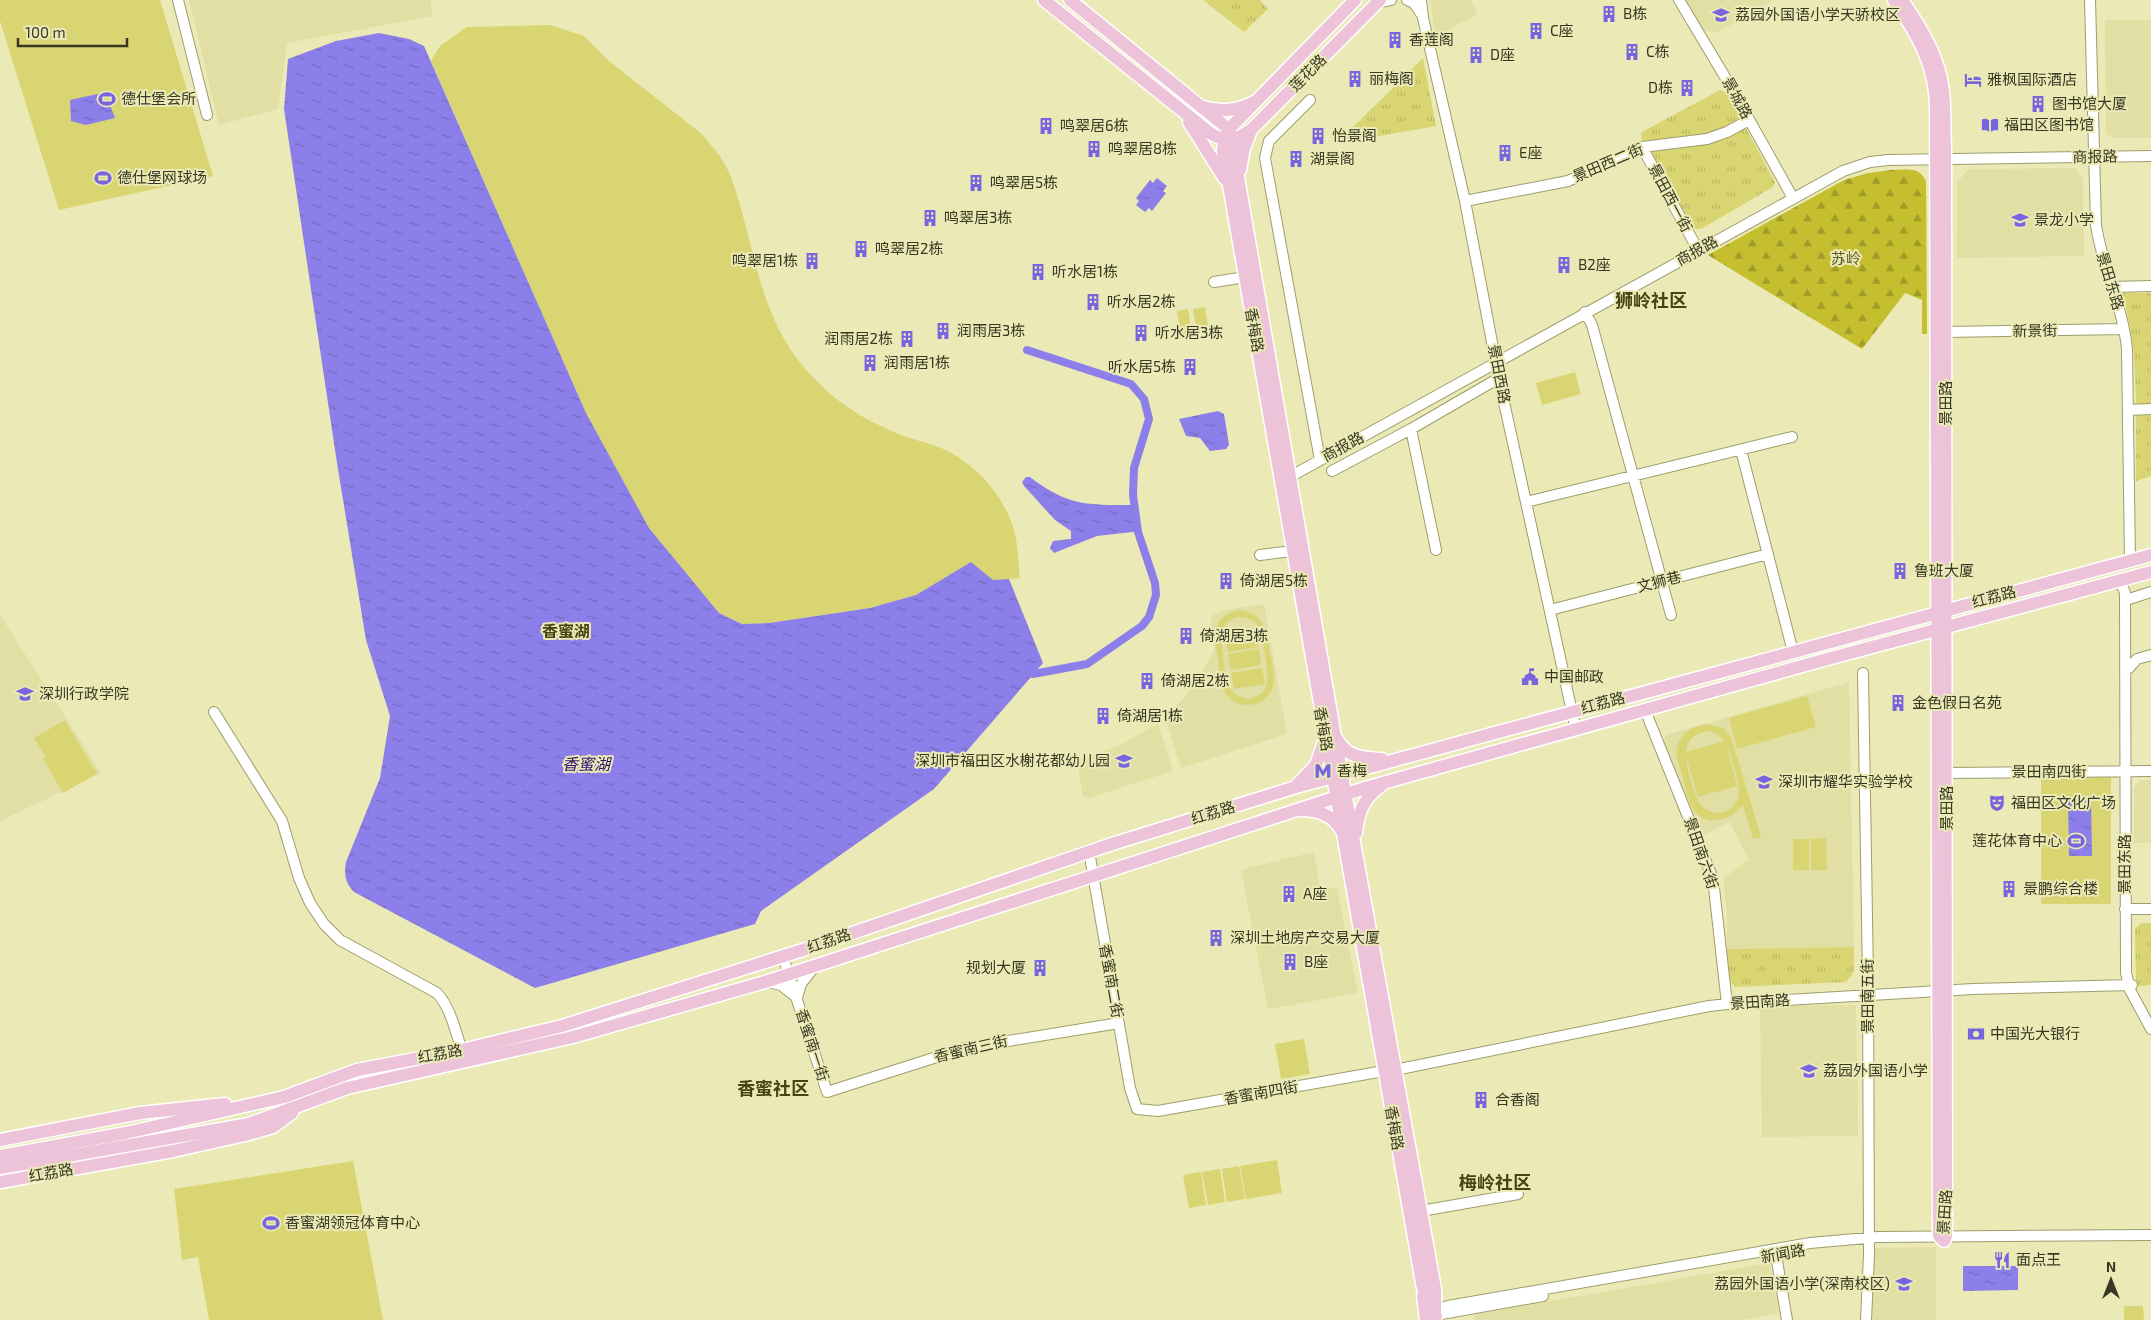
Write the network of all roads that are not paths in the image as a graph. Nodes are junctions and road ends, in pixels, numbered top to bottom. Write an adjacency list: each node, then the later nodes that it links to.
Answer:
1 (178, 0): 20 (street)
2 (1044, 0): 18 (main road)
3 (1070, 0): 19 (main road)
4 (1355, 0): 14 (main road, 莲花路)
5 (1391, 0): 12 (street)
6 (1407, 0): 13 (street, 景田西路)
7 (1421, 0): 13 (street, 景田西路)
8 (1679, 0): 21 (street, 景城路)
9 (1894, 0): 27 (main road, 景田路)
10 (1902, 0): 27 (main road, 景田路)
11 (2090, 0): 26 (street, 景田东路)
12 (1379, 1): 15 (main road, 莲花路)
13 (1423, 18): 31 (street, 景田西路)
14 (1298, 58): 15 (main road); 16 (main road, 莲花路)
15 (1309, 71): 22 (main road, 莲花路)
16 (1260, 98): 19 (main road); 23 (main road, 莲花路)
17 (1310, 100): 47 (street)
18 (1174, 105): 23 (main road); 29 (main road)
19 (1199, 105): 23 (main road)
20 (207, 115)
21 (1749, 120): 24 (street, 景田西二街); 30 (street, 景城路)
22 (1251, 130): 23 (main road, 莲花路); 28 (main road)
23 (1228, 137): 28 (main road, 香梅路); 29 (main road, 香梅路)
24 (1642, 147): 31 (street, 景田西二街); 32 (street, 景田西一街)
25 (2151, 156): 26 (street, 商报路)
26 (2093, 157): 27 (street, 商报路); 36 (street, 景田东路)
27 (1941, 160): 30 (street, 商报路); 39 (main road, 景田路); 65 (main road, 景田路)
28 (1239, 183): 33 (main road, 香梅路)
29 (1231, 195): 33 (main road, 香梅路)
30 (1793, 198): 32 (street, 商报路)
31 (1465, 201): 40 (street, 景田西路)
32 (1698, 250): 37 (street, 商报路)
33 (1250, 276): 34 (street); 50 (main road, 香梅路)
34 (1214, 282)
35 (2151, 286): 36 (street)
36 (2112, 287): 38 (street, 景田东路)
37 (1585, 312): 40 (street, 商报路); 49 (street)
38 (2124, 329): 39 (street, 新景街); 43 (street, 景田东路)
39 (1946, 332): 65 (main road, 景田路)
40 (1496, 362): 41 (street, 景田西路); 47 (street, 商报路)
41 (1499, 378): 44 (street); 51 (street, 景田西路)
42 (2151, 409): 43 (street)
43 (2128, 410): 57 (street, 景田东路)
44 (1411, 429): 48 (street); 52 (street)
45 (1792, 437): 46 (street)
46 (1741, 450): 49 (street); 54 (street)
47 (1320, 460): 50 (street, 商报路)
48 (1332, 471)
49 (1633, 476): 51 (street); 60 (street)
50 (1286, 479): 53 (main road, 香梅路); 77 (main road, 香梅路)
51 (1526, 502): 64 (street, 景田西路)
52 (1436, 550)
53 (1292, 551): 55 (street); 77 (main road, 香梅路)
54 (1768, 554): 60 (street, 文狮巷); 69 (street)
55 (1260, 555)
56 (2151, 555): 57 (main road, 红荔路)
57 (2130, 561): 65 (main road, 红荔路)
58 (2151, 572): 59 (main road, 红荔路)
59 (2136, 576): 61 (main road, 红荔路); 63 (street, 景田东路)
60 (1662, 581): 64 (street, 文狮巷); 66 (street)
61 (2112, 582): 67 (main road, 红荔路); 79 (street, 景田东路)
62 (2151, 592): 63 (street)
63 (2129, 599): 68 (street, 景田东路)
64 (1550, 610): 74 (street, 景田西路)
65 (1943, 610): 67 (main road, 景田路); 69 (main road, 红荔路)
66 (1671, 615)
67 (1943, 627): 73 (main road, 红荔路); 81 (main road, 景田路); 98 (main road, 景田路)
68 (2129, 646): 70 (street); 71 (street, 景田东路)
69 (1793, 652): 74 (main road, 红荔路)
70 (2146, 656): 71 (street)
71 (2129, 668): 79 (street, 景田东路)
72 (1863, 673): 99 (street, 景田南五街)
73 (1645, 710): 76 (main road, 红荔路); 101 (street, 景田南六街)
74 (1572, 711): 76 (street, 景田西路); 78 (main road, 红荔路)
75 (214, 712): 105 (street)
76 (1576, 730): 83 (main road, 红荔路)
77 (1330, 734): 78 (main road); 82 (main road, 香梅路); 84 (main road)
78 (1397, 760): 82 (main road, 红荔路)
79 (2127, 771): 80 (street, 景田南四街); 81 (street, 景田南四街); 91 (street, 景田东路)
80 (2151, 771)
81 (1947, 773): 98 (main road, 景田路)
82 (1337, 775): 84 (main road, 红荔路); 85 (main road, 香梅路)
83 (1387, 782): 85 (main road, 红荔路); 88 (main road)
84 (1296, 787): 89 (main road, 红荔路)
85 (1341, 795): 86 (main road, 红荔路); 87 (main road, 香梅路); 88 (main road, 香梅路)
86 (1294, 811): 87 (main road); 90 (main road, 红荔路)
87 (1342, 831): 106 (main road, 香梅路)
88 (1356, 850): 106 (main road, 香梅路)
89 (1089, 852): 90 (street, 香蜜南二街); 93 (main road, 红荔路)
90 (1093, 876): 94 (main road, 红荔路); 103 (street, 香蜜南二街)
91 (2127, 909): 92 (street); 97 (street, 景田东路)
92 (2151, 909)
93 (783, 957): 95 (street, 香蜜南一街); 105 (main road, 红荔路)
94 (816, 966): 95 (main road, 红荔路); 100 (street)
95 (789, 974): 96 (main road, 红荔路); 100 (street, 香蜜南一街)
96 (765, 982): 100 (street); 109 (main road, 红荔路)
97 (2130, 986): 98 (street, 景田南路); 102 (street, 景田东路); 104 (street, 景田东路)
98 (1943, 990): 99 (street, 景田南路); 119 (main road, 景田路)
99 (1868, 995): 101 (street, 景田南路); 120 (street, 景田南五街)
100 (797, 999): 107 (street, 香蜜南一街)
101 (1727, 1004): 106 (street, 景田南路)
102 (2151, 1022)
103 (1119, 1023): 107 (street, 香蜜南三街); 110 (street, 香蜜南二街)
104 (2151, 1029)
105 (462, 1050): 108 (main road, 红荔路)
106 (1390, 1071): 110 (street, 香蜜南四街); 117 (main road, 香梅路); 126 (main road, 香梅路)
107 (827, 1092)
108 (284, 1097): 111 (main road, 红荔路); 112 (main road, 红荔路)
109 (302, 1105): 111 (main road, 红荔路); 115 (main road, 红荔路)
110 (1138, 1109)
111 (127, 1139): 113 (main road, 红荔路); 114 (main road, 红荔路)
112 (1, 1140)
113 (0, 1156)
114 (0, 1168)
115 (3, 1181)
116 (1518, 1194): 117 (street)
117 (1421, 1211): 123 (main road, 香梅路)
118 (2151, 1235): 119 (street, 新闻路)
119 (1943, 1238): 120 (street, 新闻路); 121 (street, 新闻路)
120 (1869, 1240): 122 (street, 新闻路); 128 (street, 景田南五街)
121 (2151, 1240)
122 (1775, 1252): 125 (street, 新闻路); 127 (street)
123 (1436, 1299): 124 (street); 126 (main road, 香梅路)
124 (1448, 1306): 125 (street, 新闻路); 126 (street, 新闻路)
125 (1465, 1311): 126 (street, 新闻路)
126 (1434, 1319)
127 (1787, 1320)
128 (1866, 1320)

